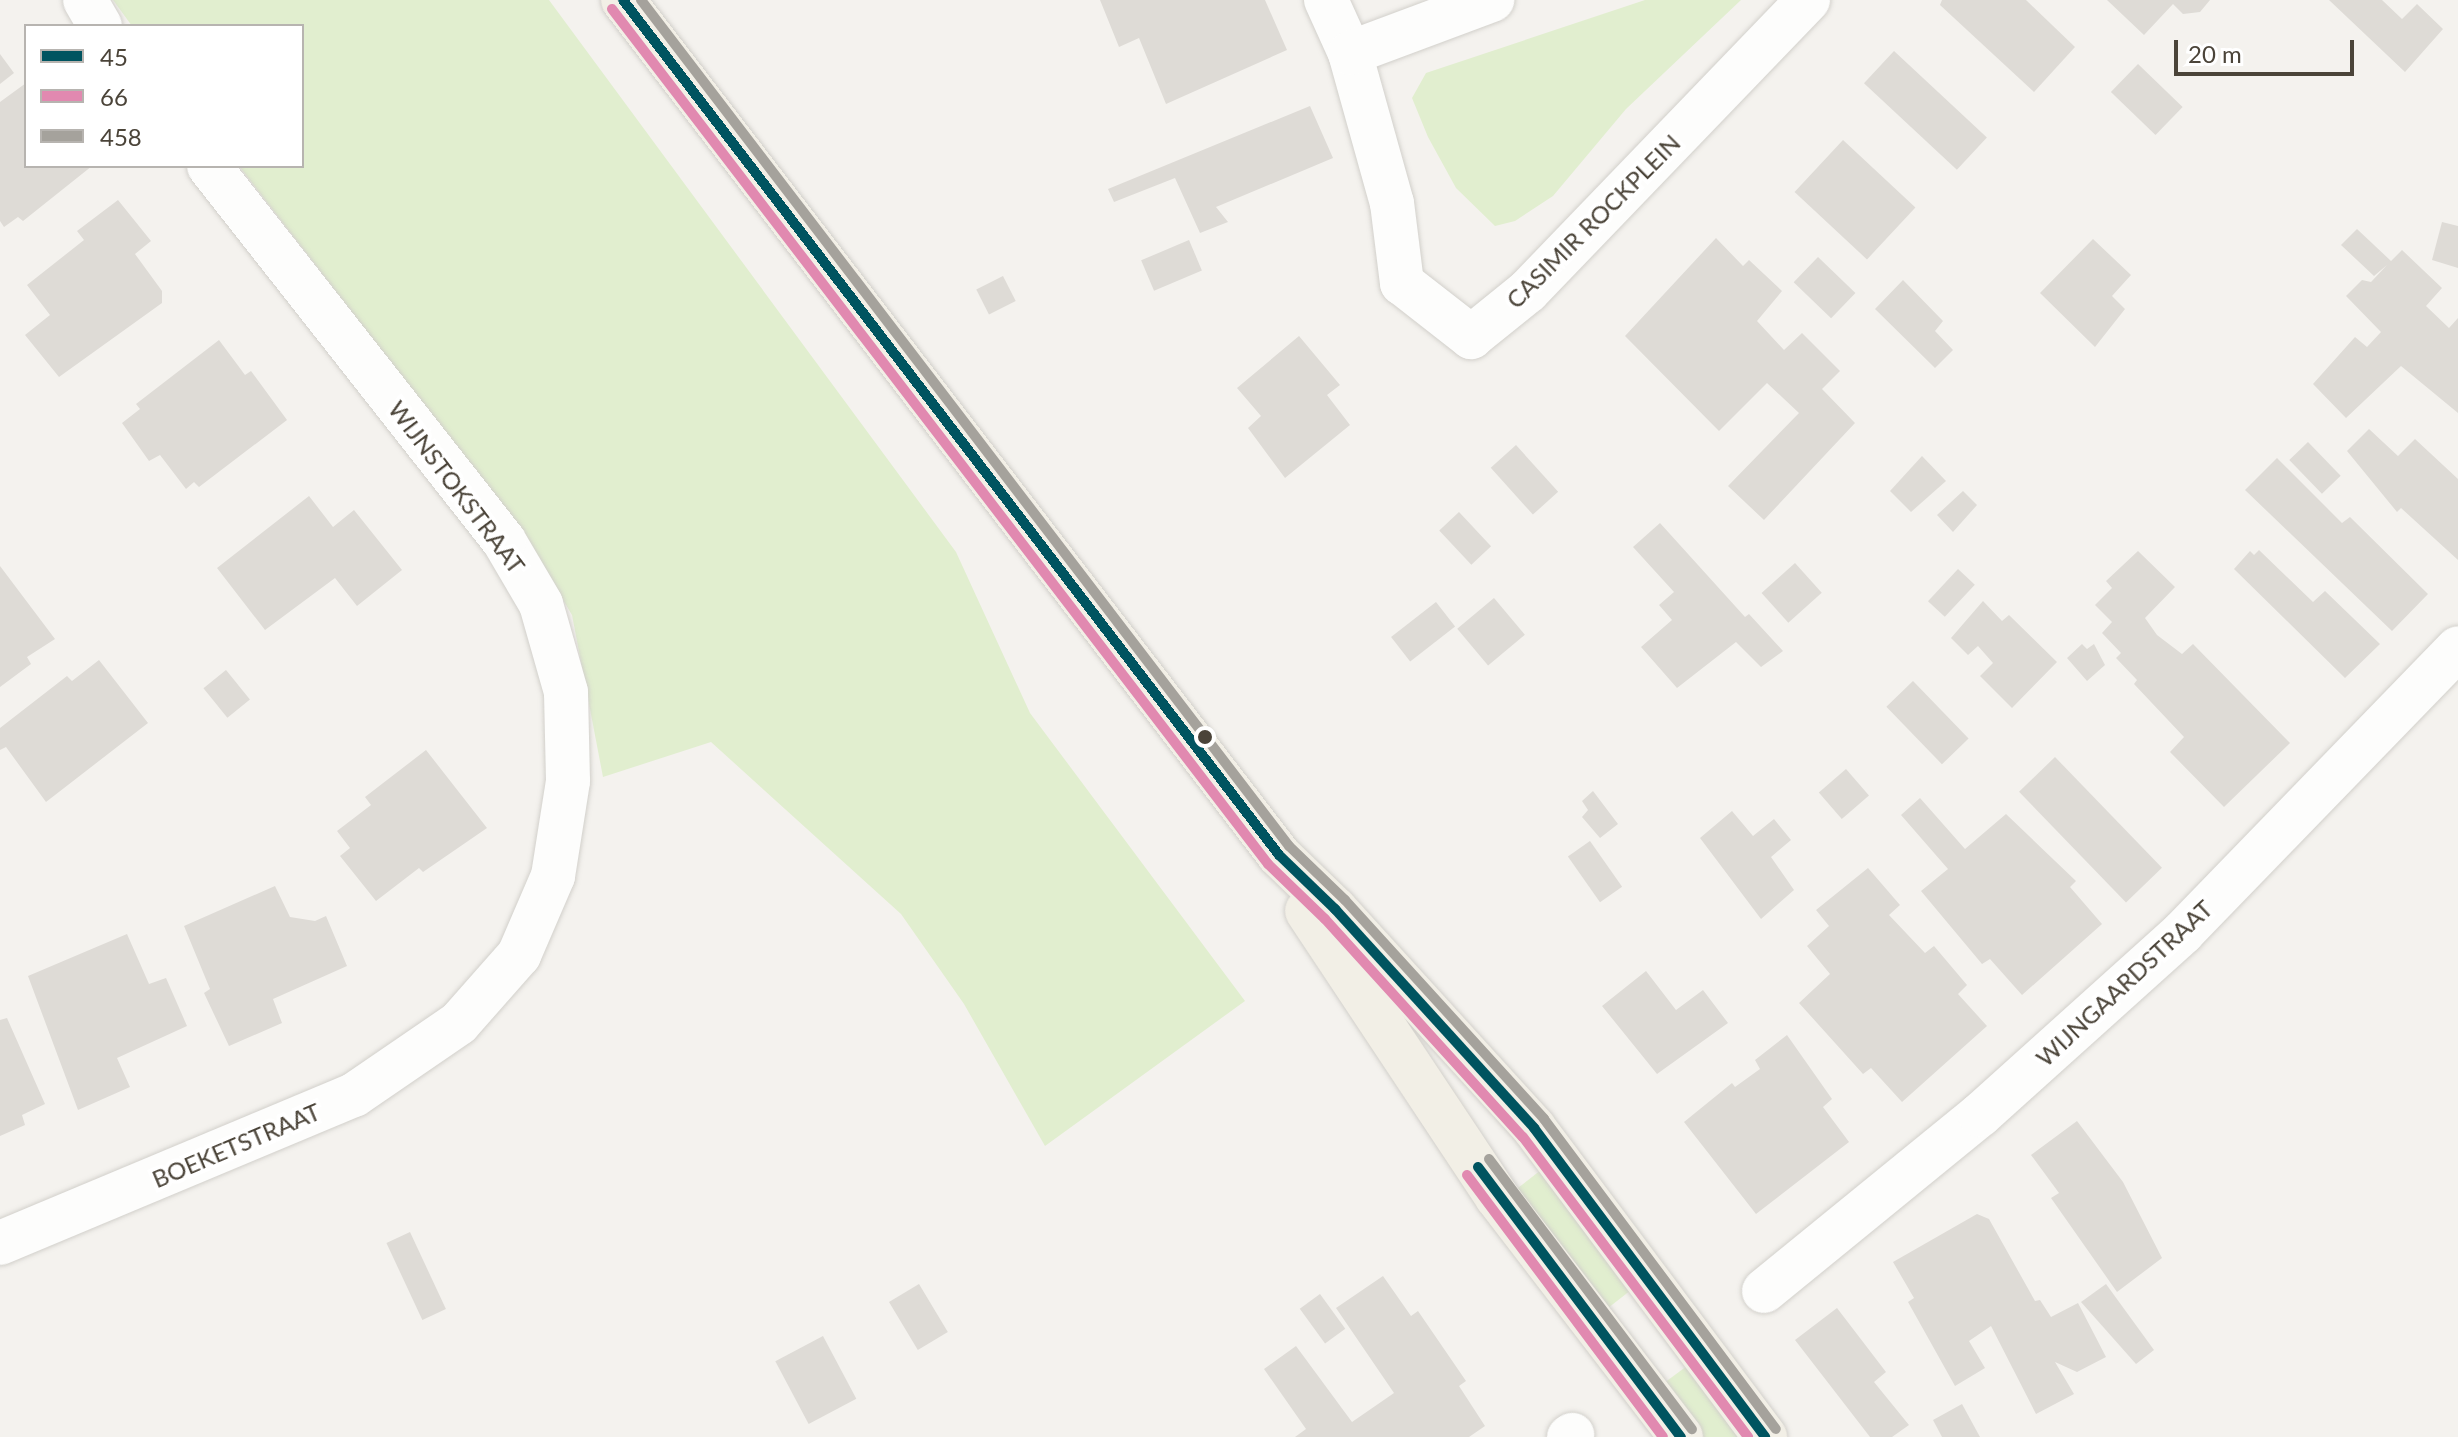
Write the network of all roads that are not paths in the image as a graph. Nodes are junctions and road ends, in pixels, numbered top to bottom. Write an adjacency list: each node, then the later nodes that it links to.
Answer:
1 (85, 0): 6 (street)
2 (623, 0): 10 (main road)
3 (1326, 0): 7 (street)
4 (1492, 0): 7 (street)
5 (1808, 0): 7 (street, CASIMIR ROCKPLEIN)
6 (99, 24)
7 (1350, 53)
8 (211, 168): 11 (street, WIJNSTOKSTRAAT)
9 (2458, 648): 13 (street, WIJNGAARDSTRAAT)
10 (1279, 855): 14 (main road); 15 (main road)
11 (459, 1023): 12 (street, BOEKETSTRAAT)
12 (0, 1243)
13 (1764, 1291)
14 (1681, 1437)
15 (1765, 1437)

